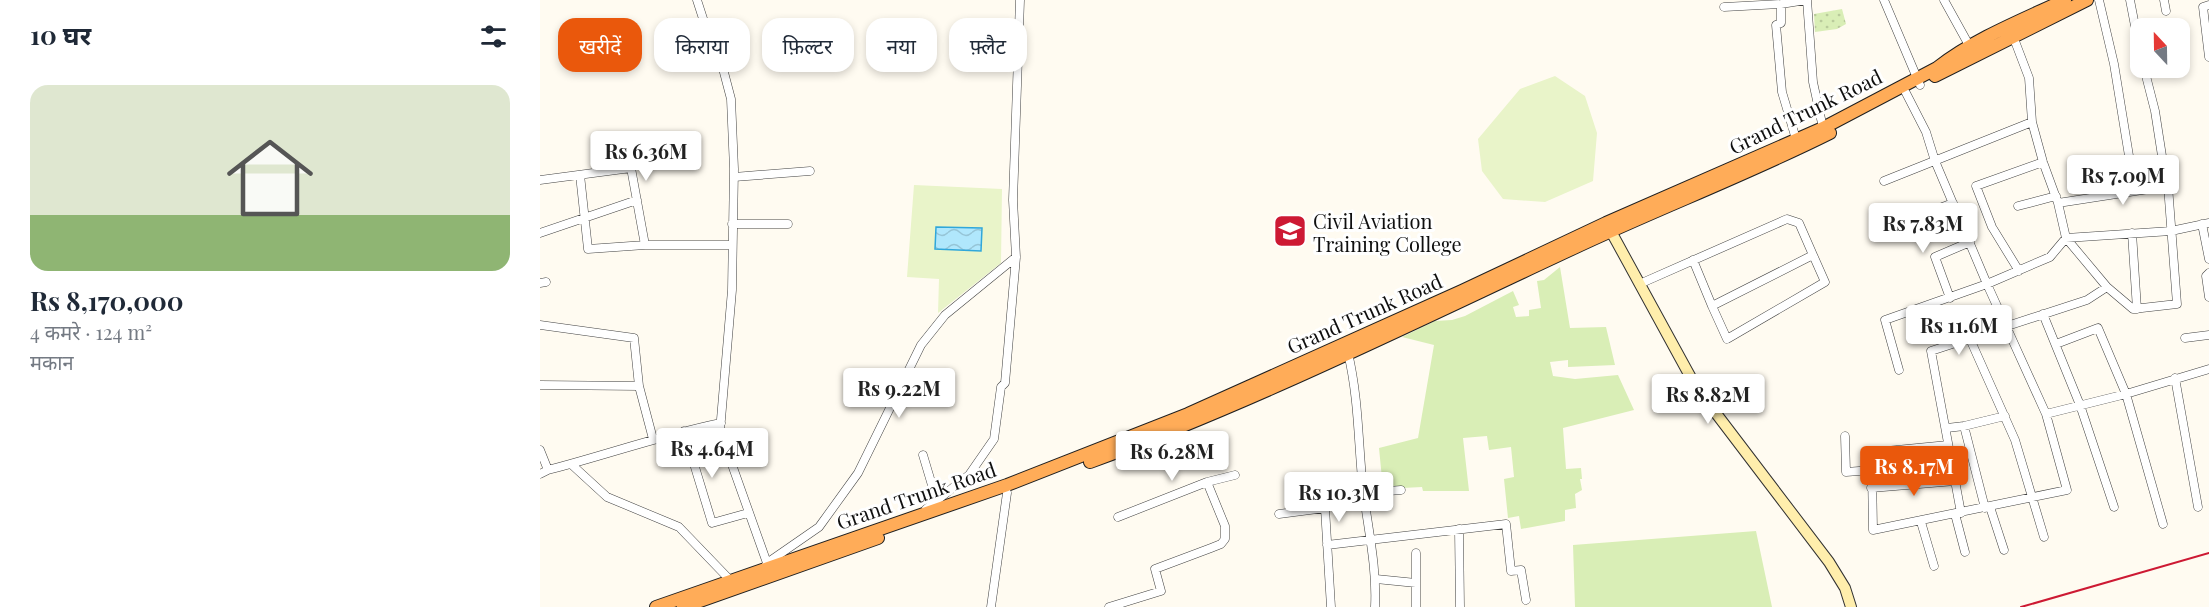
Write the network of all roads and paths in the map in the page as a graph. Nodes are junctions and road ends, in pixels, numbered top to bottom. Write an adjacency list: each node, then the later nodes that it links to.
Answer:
1 (697, 0): 31 (street)
2 (1020, 0): 52 (street)
3 (1807, 0): 11 (street); 23 (street)
4 (1884, 0): 20 (street)
5 (1944, 0): 17 (street)
6 (2065, 0): 17 (highway, Grand Trunk Road)
7 (2087, 0): 16 (highway, Grand Trunk Road)
8 (2099, 0): 28 (street)
9 (2130, 0): 15 (street)
10 (2164, 0): 14 (street)
11 (1780, 4): 13 (street); 24 (street)
12 (2209, 5): 18 (street)
13 (1724, 7)
14 (2166, 11)
15 (2133, 18)
16 (2013, 36): 20 (highway, Grand Trunk Road); 22 (street)
17 (1970, 47): 20 (highway, Grand Trunk Road)
18 (2209, 57)
19 (2147, 78): 25 (street)
20 (1918, 81): 21 (highway, Grand Trunk Road); 23 (highway, Grand Trunk Road)
21 (1906, 93): 26 (street); 43 (highway, Grand Trunk Road)
22 (2032, 122): 26 (street); 27 (street)
23 (1823, 128): 24 (highway, Grand Trunk Road)
24 (1796, 139): 43 (highway, Grand Trunk Road)
25 (2162, 156)
26 (1935, 161): 33 (street); 36 (street)
27 (2043, 162): 35 (street); 55 (street)
28 (2130, 162)
29 (810, 171): 31 (street)
30 (580, 175): 32 (street); 34 (street); 38 (street)
31 (734, 177): 41 (street)
32 (540, 180)
33 (1884, 181)
34 (637, 200): 38 (street); 49 (street)
35 (2057, 200): 37 (street); 44 (street); 47 (street)
36 (1953, 203): 39 (street); 48 (street)
37 (2018, 206)
38 (585, 218): 45 (street); 49 (street)
39 (1903, 222)
40 (2205, 223): 44 (street); 53 (street)
41 (732, 224): 42 (street); 50 (street)
42 (788, 224)
43 (1608, 227): 57 (main road); 71 (highway, Grand Trunk Road); 109 (highway, Grand Trunk Road)
44 (2171, 231): 46 (street); 63 (street)
45 (540, 233)
46 (2132, 233): 47 (street); 63 (street)
47 (2066, 238): 55 (street); 59 (street)
48 (1970, 242): 58 (street); 61 (street)
49 (645, 245): 50 (street)
50 (732, 245): 81 (street)
51 (1813, 255): 54 (street); 62 (street); 62 (street)
52 (1017, 257): 102 (street); 120 (street)
53 (2209, 259)
54 (1693, 260): 57 (street); 62 (street)
55 (2019, 270): 58 (street)
56 (2209, 273): 60 (street)
57 (1639, 284): 134 (main road)
58 (1988, 284): 61 (street); 66 (street)
59 (2107, 287): 63 (street); 64 (street)
60 (2209, 297)
61 (1950, 298): 73 (street)
62 (1712, 306)
63 (2137, 309)
64 (2043, 314): 66 (street); 70 (street)
65 (540, 325): 76 (street)
66 (2006, 326): 69 (street); 79 (street)
67 (2209, 334): 68 (street)
68 (2185, 338)
69 (1971, 339): 80 (street); 83 (street)
70 (2056, 344): 77 (street); 78 (street)
71 (1348, 353): 99 (highway, Grand Trunk Road); 100 (street)
72 (2209, 369): 74 (street)
73 (1899, 370)
74 (2175, 378): 77 (street); 105 (street)
75 (540, 385): 76 (street)
76 (639, 386): 86 (street)
77 (2126, 394): 78 (street); 112 (street)
78 (2080, 405): 79 (street); 104 (street)
79 (2046, 414): 101 (street)
80 (2005, 416): 82 (street); 101 (street)
81 (721, 423): 84 (street); 106 (street)
82 (1964, 426): 83 (street); 103 (street)
83 (1947, 428): 87 (street)
84 (684, 431): 86 (street); 106 (street)
85 (1845, 436): 97 (street)
86 (653, 439): 91 (street)
87 (1948, 445): 89 (street); 95 (street)
88 (540, 450): 92 (street)
89 (1876, 452)
90 (923, 455): 102 (street)
91 (571, 464): 92 (street); 123 (street)
92 (548, 470): 93 (street)
93 (540, 474)
94 (1234, 475): 96 (street)
95 (1955, 481): 97 (street); 108 (street)
96 (1207, 482): 110 (street); 129 (street)
97 (1871, 488): 111 (street)
98 (1401, 490): 100 (street)
99 (1007, 493): 127 (highway, Grand Trunk Road); 128 (street)
100 (1364, 493): 115 (street)
101 (2032, 499): 103 (street); 114 (street)
102 (937, 502): 109 (street)
103 (1987, 507): 108 (street); 117 (street)
104 (2114, 507)
105 (2198, 507)
106 (748, 513): 120 (street)
107 (1279, 514): 116 (street)
108 (1958, 514): 111 (street); 118 (street)
109 (915, 517): 120 (highway, Grand Trunk Road)
110 (1118, 518)
111 (1921, 522): 121 (street)
112 (2163, 524)
113 (1459, 529): 115 (street); 125 (street); 133 (street)
114 (2044, 537)
115 (1370, 539): 116 (street); 122 (street)
116 (1327, 545): 130 (street)
117 (2004, 550)
118 (1965, 552)
119 (1416, 553): 124 (street)
120 (766, 566): 123 (highway, Grand Trunk Road)
121 (1934, 566)
122 (1376, 579): 124 (street); 131 (street)
123 (730, 580): 126 (highway, Grand Trunk Road)
124 (1416, 583): 132 (street)
125 (1526, 600)
126 (656, 607)
127 (683, 607)
128 (991, 607)
129 (1109, 607)
130 (1331, 607)
131 (1375, 607)
132 (1416, 607)
133 (1460, 607)
134 (1851, 607)

